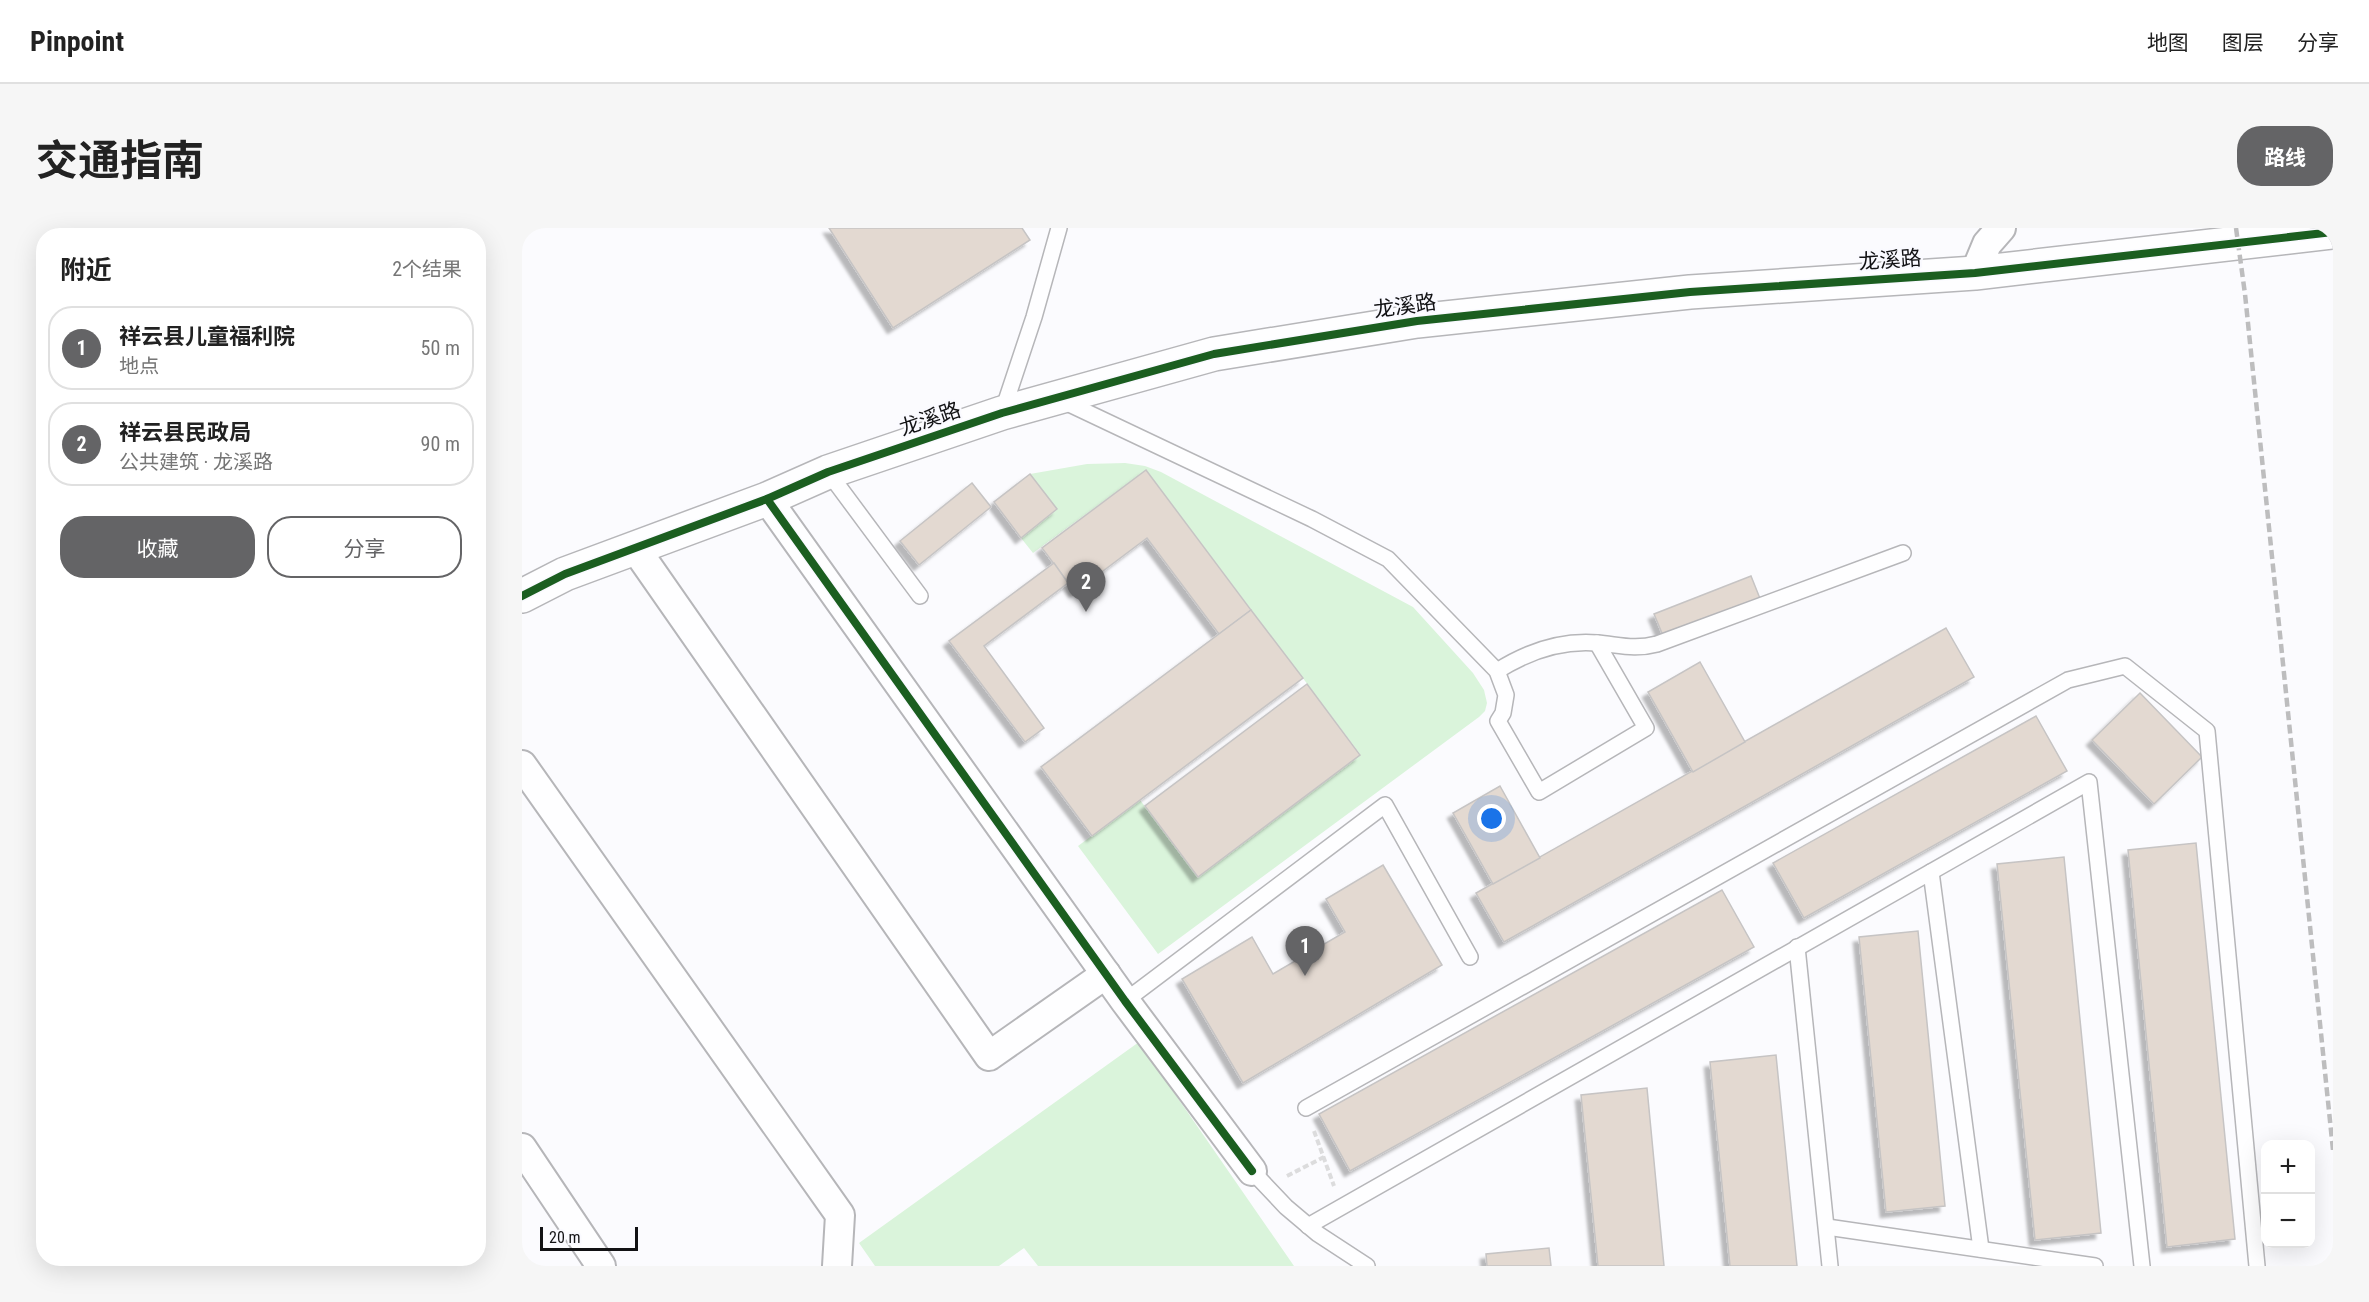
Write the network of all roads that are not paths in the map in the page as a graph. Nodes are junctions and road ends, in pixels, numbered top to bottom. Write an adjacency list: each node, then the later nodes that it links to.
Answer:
1 (1059, 228): 6 (lane)
2 (2001, 228): 4 (street)
3 (2333, 232): 4 (street, 龙溪路)
4 (1975, 273): 5 (street, 龙溪路)
5 (1057, 398): 6 (street, 龙溪路); 14 (lane)
6 (1002, 413): 7 (street, 龙溪路)
7 (828, 472): 8 (street, 龙溪路); 12 (lane)
8 (767, 499): 9 (street, 龙溪路); 19 (street)
9 (634, 548): 11 (street, 龙溪路); 19 (street)
10 (1903, 553): 13 (lane)
11 (522, 596)
12 (920, 596)
13 (1597, 643): 14 (lane); 14 (lane)
14 (1497, 671)
15 (522, 765): 28 (street)
16 (1930, 872): 17 (lane); 26 (lane); 32 (lane)
17 (1797, 947): 24 (lane); 25 (lane)
18 (1470, 957): 20 (lane)
19 (1106, 974): 20 (street)
20 (1125, 1001): 23 (street)
21 (1306, 1108): 33 (lane)
22 (522, 1148): 27 (street)
23 (1259, 1179): 24 (lane)
24 (1308, 1226): 29 (lane)
25 (1827, 1227): 26 (lane); 30 (lane)
26 (1981, 1249): 31 (lane)
27 (601, 1266)
28 (837, 1266)
29 (1367, 1266)
30 (1830, 1266)
31 (2095, 1266)
32 (2142, 1266)
33 (2258, 1266)

